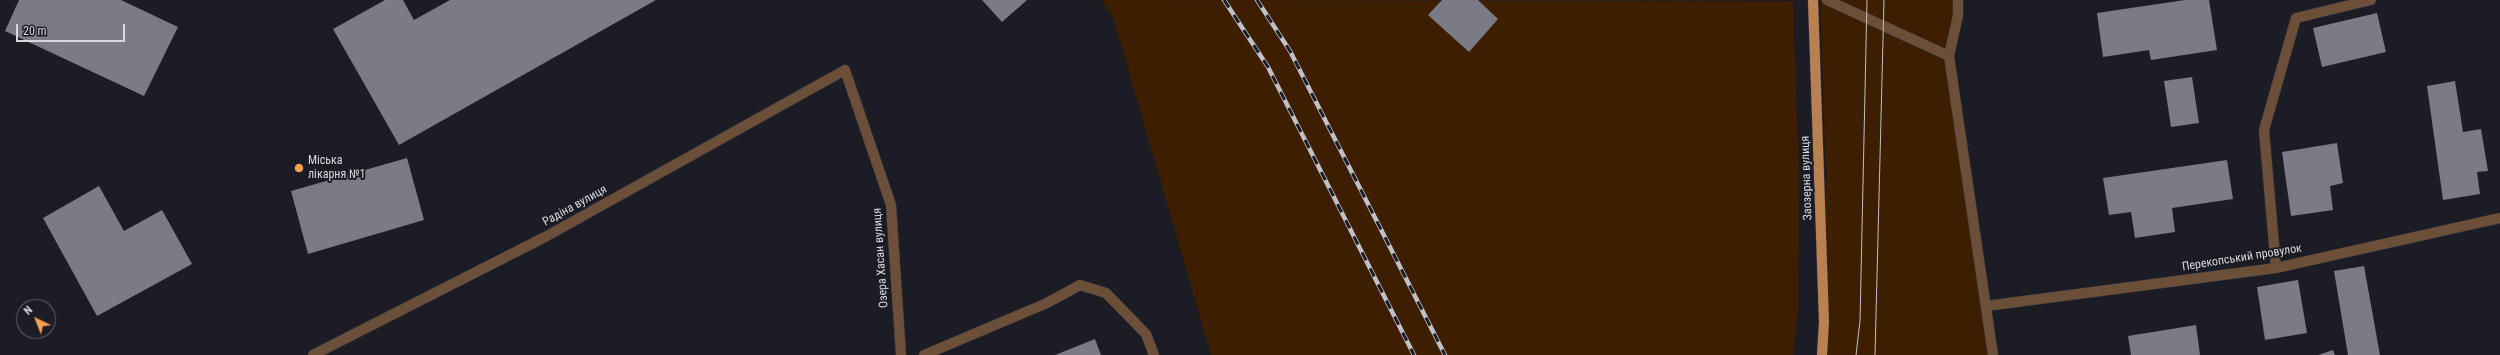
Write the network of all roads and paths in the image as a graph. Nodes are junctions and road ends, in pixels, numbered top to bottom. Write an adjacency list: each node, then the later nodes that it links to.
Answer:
1 (1813, 0): 14 (main road, Заозерна вулиця)
2 (1827, 0): 5 (street)
3 (1958, 0): 5 (street)
4 (2371, 0): 8 (street)
5 (1949, 56): 9 (street)
6 (844, 70): 10 (street, Радіна вулиця); 11 (street, Озера Хасан вулиця)
7 (2500, 218): 8 (street, Перекопський провулок)
8 (2276, 268): 9 (street, Перекопський провулок)
9 (1986, 306): 15 (street)
10 (313, 355)
11 (901, 355)
12 (924, 355): 13 (street)
13 (1154, 355)
14 (1822, 355)
15 (1993, 355)

